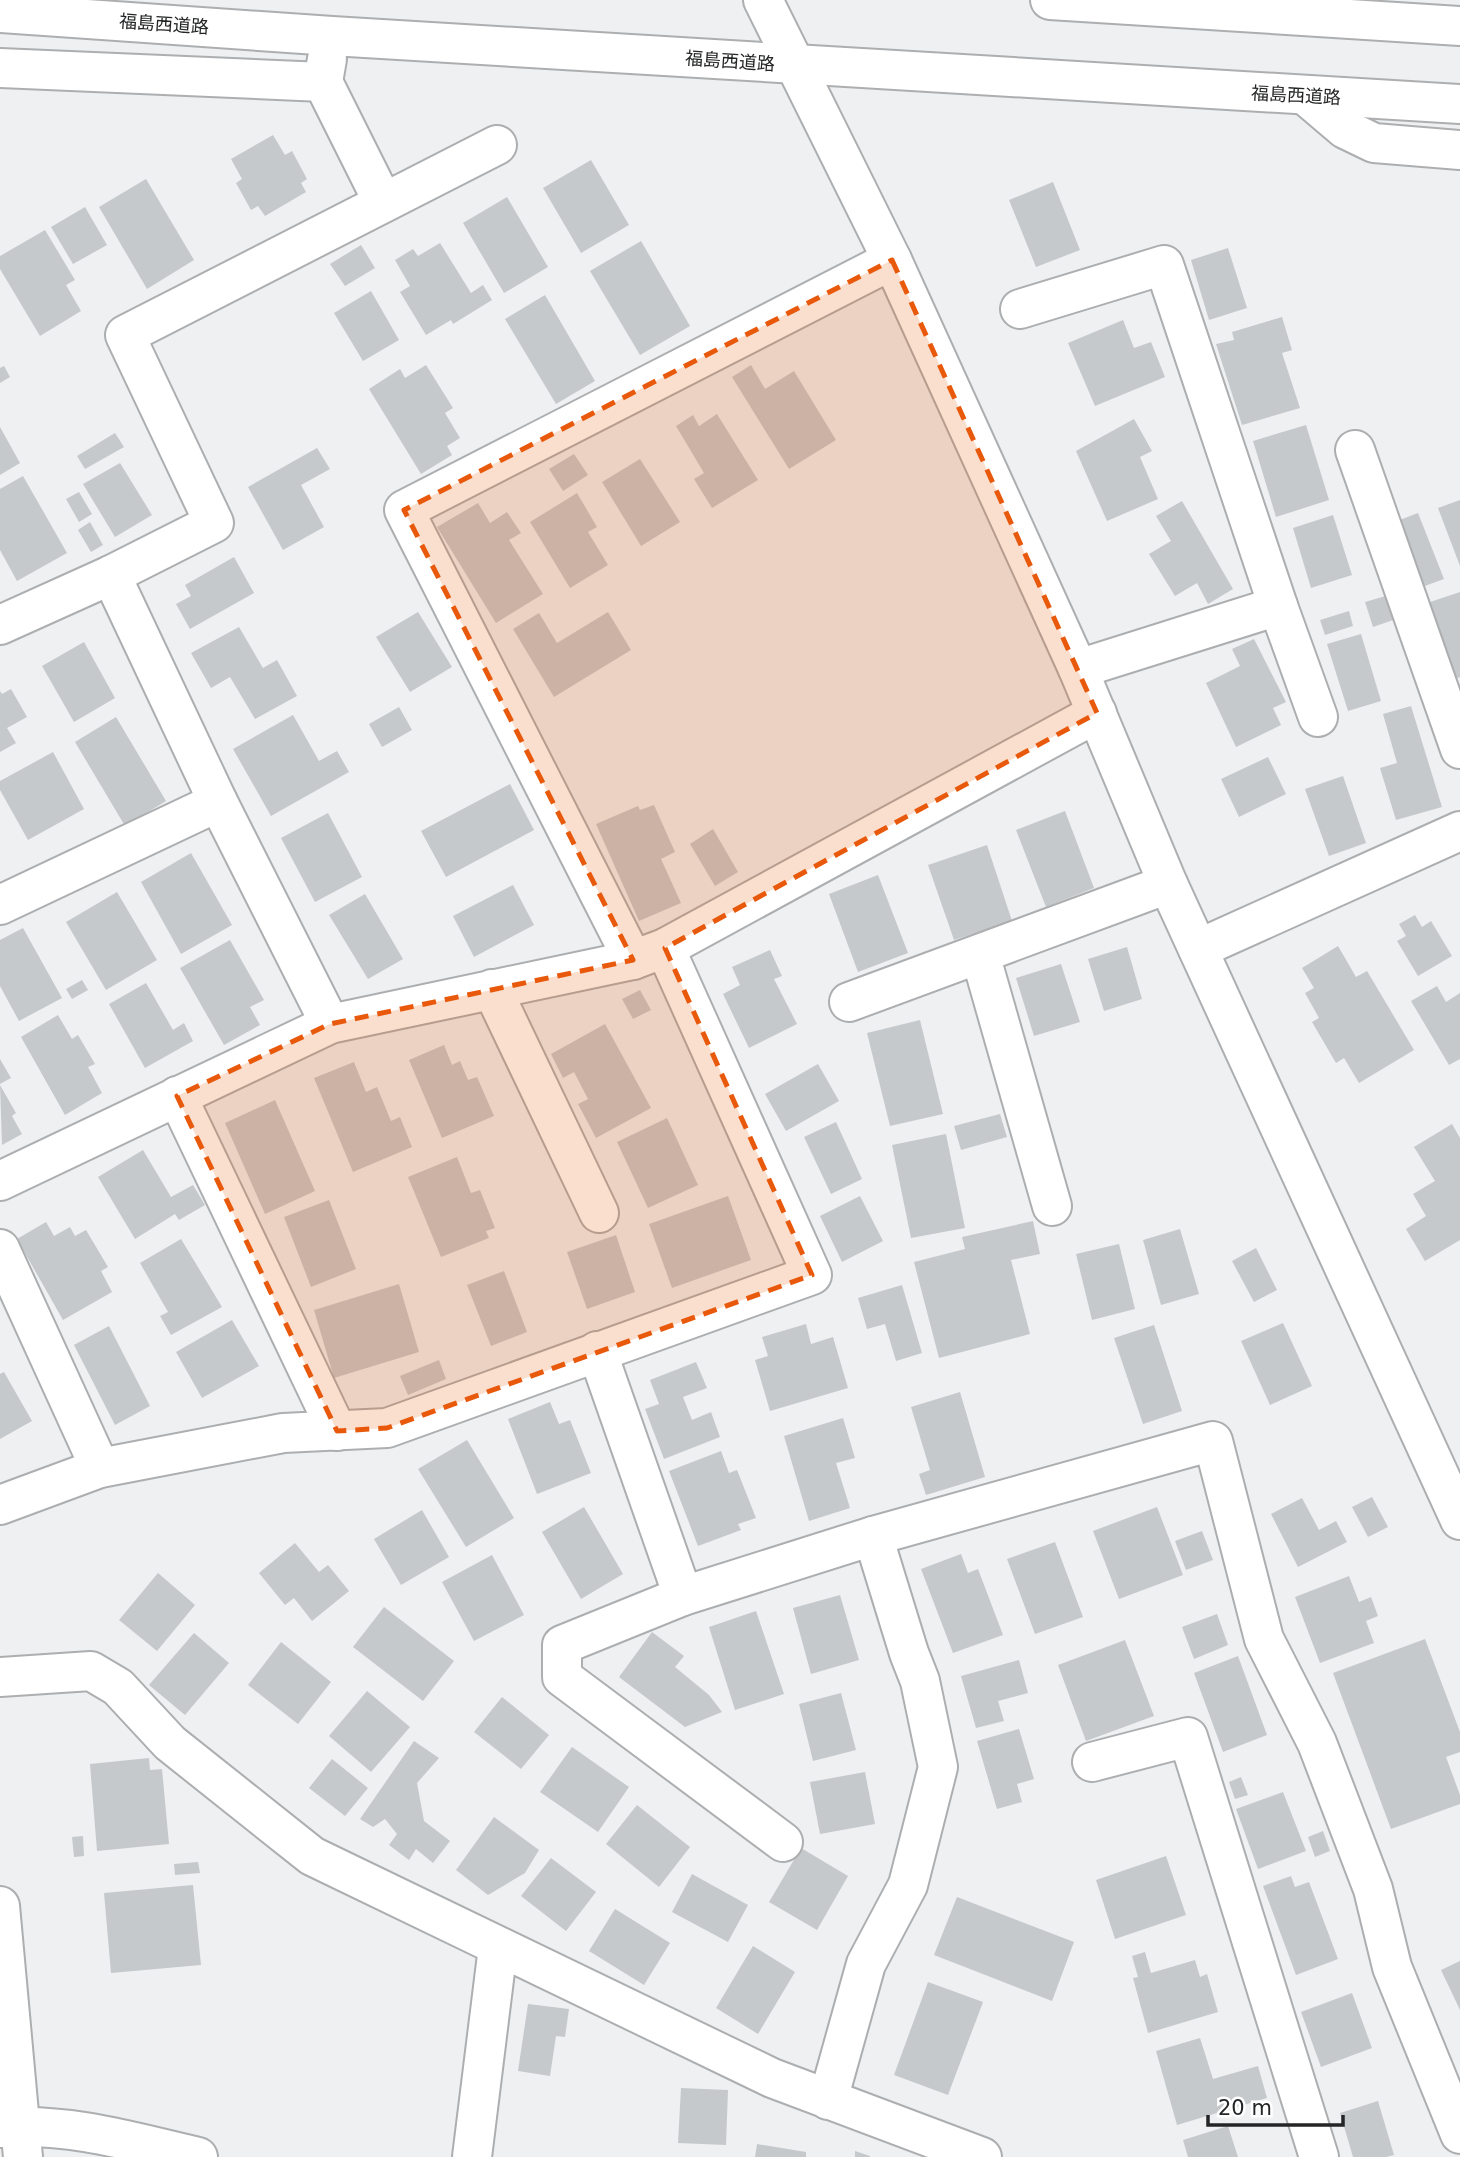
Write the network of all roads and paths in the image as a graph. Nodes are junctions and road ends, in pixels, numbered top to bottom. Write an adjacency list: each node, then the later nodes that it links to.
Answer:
1 (762, 0): 7 (main road)
2 (1050, 0): 3 (main road)
3 (1163, 4): 5 (main road)
4 (0, 13): 6 (main road, 福島西道路)
5 (1460, 26)
6 (332, 36): 7 (main road, 福島西道路); 9 (main road)
7 (796, 65): 10 (main road, 福島西道路); 15 (main road)
8 (2, 76): 9 (main road)
9 (323, 82): 14 (main road)
10 (1305, 95): 11 (main road, 福島西道路); 13 (main road)
11 (1460, 104)
12 (497, 145): 14 (main road)
13 (1460, 150)
14 (383, 202): 18 (main road)
15 (892, 260): 21 (main road); 30 (main road)
16 (1020, 309): 19 (main road)
17 (1356, 450): 24 (main road)
18 (111, 575): 20 (main road); 25 (main road)
19 (1278, 606): 21 (main road); 23 (main road)
20 (1, 621)
21 (1078, 669): 22 (main road)
22 (1097, 713): 27 (main road); 30 (main road)
23 (1318, 717)
24 (1460, 749)
25 (218, 802): 28 (main road); 34 (main road)
26 (1460, 831): 29 (main road)
27 (1168, 884): 29 (main road); 31 (main road)
28 (0, 905)
29 (1198, 949): 44 (main road)
30 (649, 954): 32 (main road); 40 (main road)
31 (981, 954): 33 (main road); 37 (main road)
32 (492, 989): 34 (main road); 38 (main road)
33 (849, 1002)
34 (330, 1024): 35 (main road)
35 (177, 1096): 36 (main road); 41 (main road)
36 (0, 1181)
37 (1052, 1206)
38 (599, 1213)
39 (0, 1249): 42 (main road)
40 (597, 1351): 41 (main road); 46 (main road)
41 (337, 1431): 42 (main road)
42 (100, 1468): 43 (main road)
43 (0, 1505)
44 (1460, 1520)
45 (873, 1536): 46 (main road); 52 (main road); 53 (main road)
46 (683, 1596): 49 (main road)
47 (0, 1677): 51 (main road)
48 (1092, 1762): 58 (main road)
49 (783, 1842)
50 (0, 1906): 54 (main road)
51 (498, 1947): 52 (main road); 56 (main road)
52 (828, 2100): 57 (main road)
53 (1460, 2134)
54 (14, 2137): 55 (main road)
55 (198, 2157)
56 (472, 2157)
57 (982, 2157)
58 (1320, 2157)

